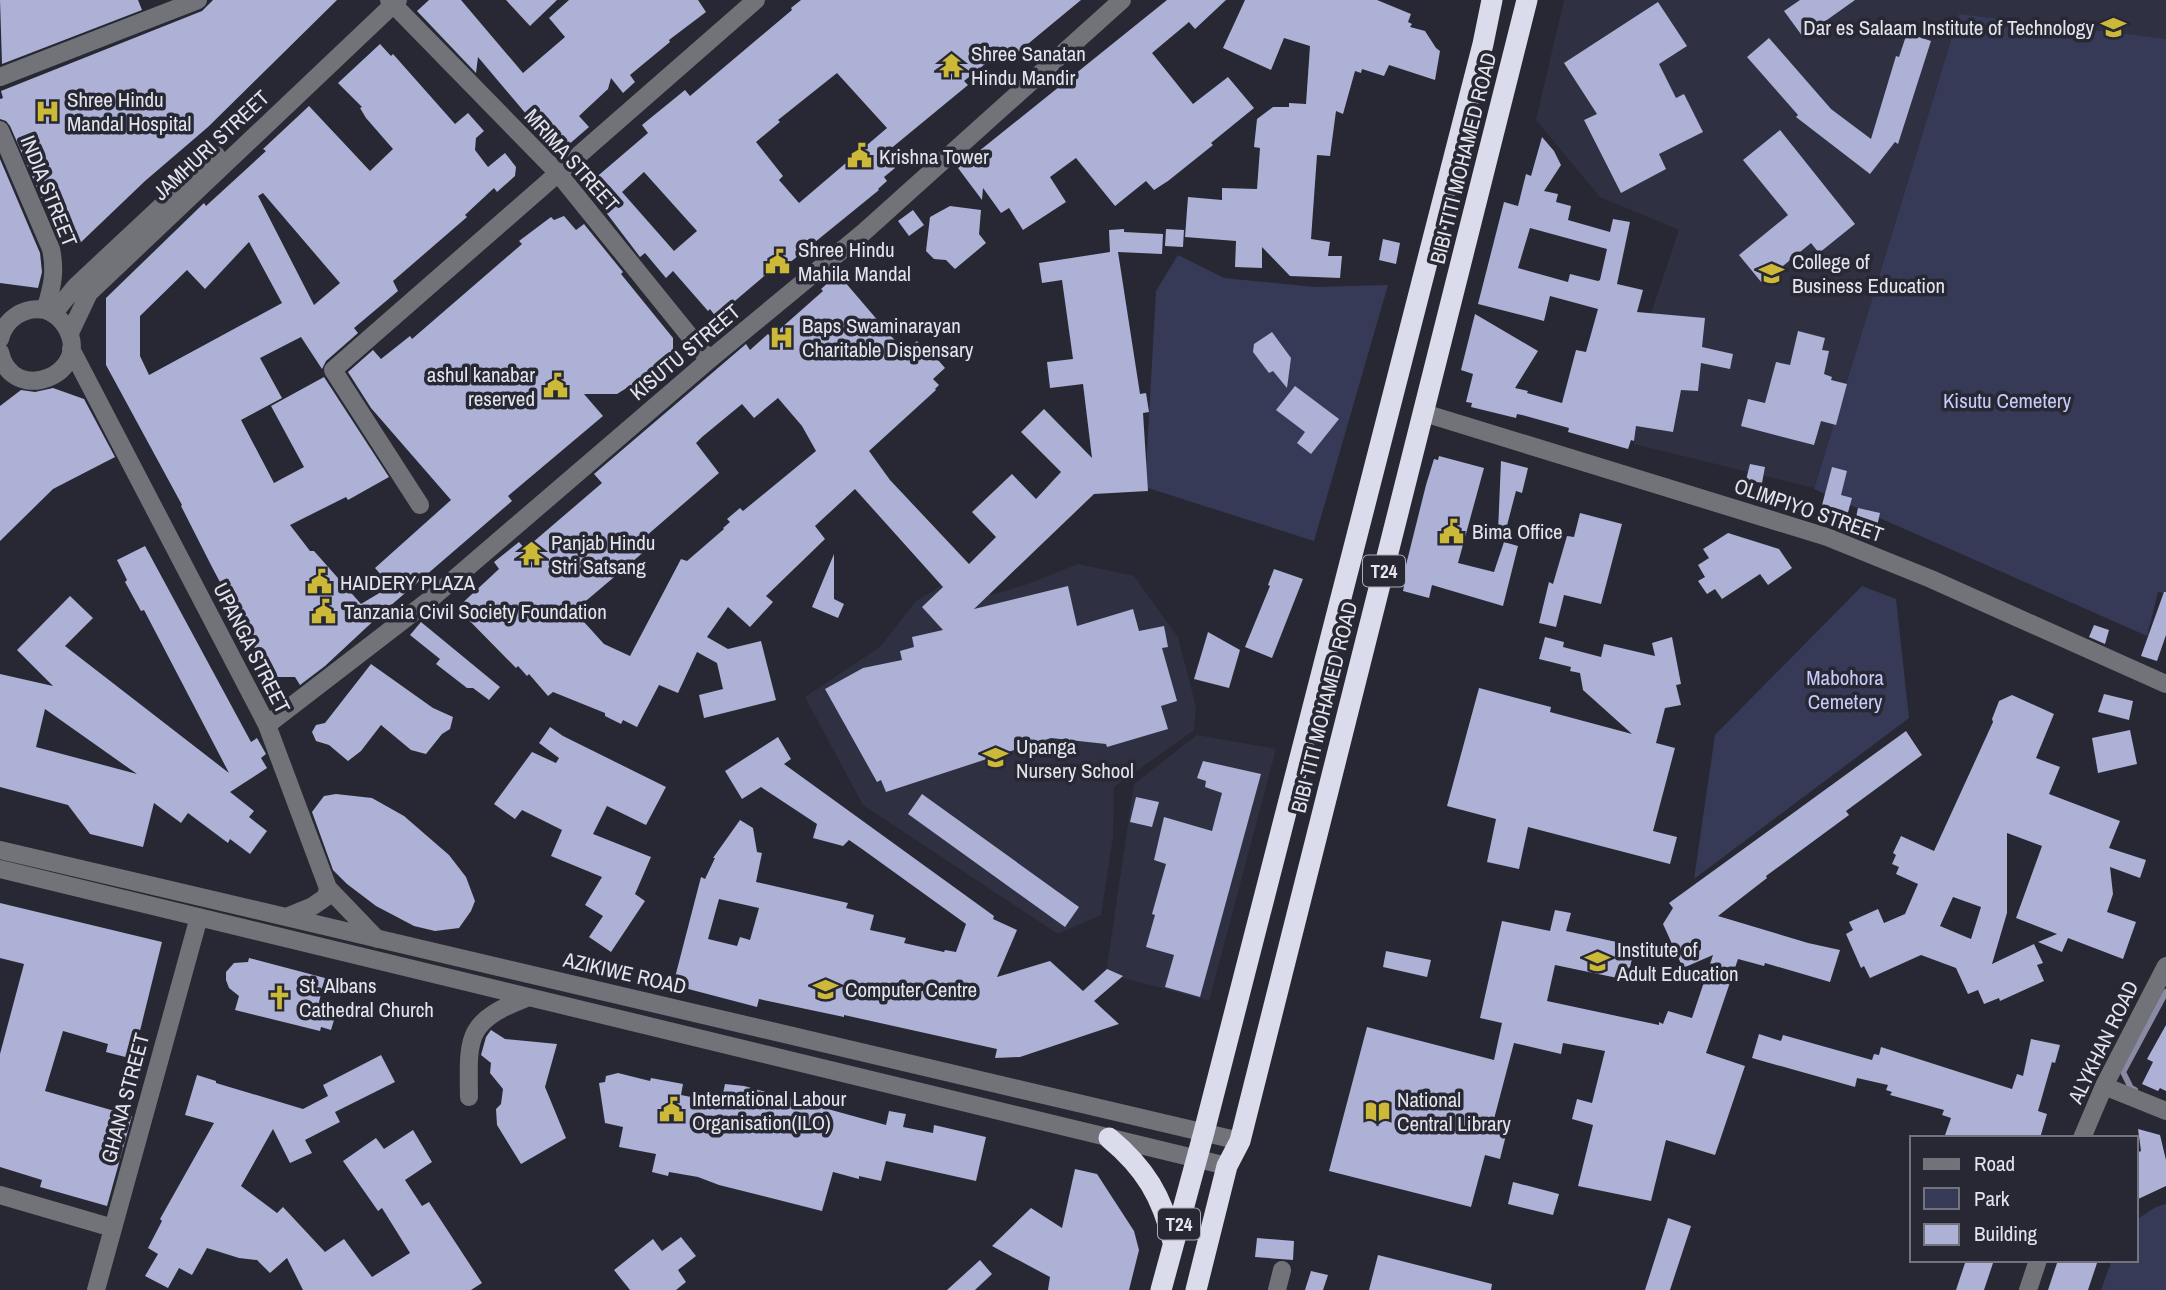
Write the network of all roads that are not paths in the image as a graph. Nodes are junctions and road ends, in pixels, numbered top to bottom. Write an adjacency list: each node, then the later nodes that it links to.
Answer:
1 (198, 0): 7 (street)
2 (756, 0): 9 (street)
3 (1122, 0): 15 (street, KISUTU STREET)
4 (1492, 0): 35 (highway, BIBI TITI MOHAMED ROAD / T24)
5 (1527, 0): 19 (highway, BIBI TITI MOHAMED ROAD / T24)
6 (391, 1): 9 (street, MRIMA STREET); 10 (street, JAMHURI STREET); 13 (street, JAMHURI STREET)
7 (0, 77)
8 (0, 130): 10 (street, INDIA STREET)
9 (558, 173): 15 (street, MRIMA STREET); 20 (street)
10 (49, 312): 11 (street); 13 (street, UPANGA STREET)
11 (4, 321): 12 (street)
12 (0, 339)
13 (71, 341): 16 (street, JAMHURI STREET); 18 (street, UPANGA STREET)
14 (0, 352): 17 (street)
15 (709, 360): 22 (street, KISUTU STREET)
16 (58, 374): 17 (street); 18 (street)
17 (5, 377)
18 (95, 394): 22 (street, UPANGA STREET)
19 (1424, 412): 21 (street, OLIMPIYO STREET); 38 (highway, BIBI TITI MOHAMED ROAD / T24)
20 (419, 505)
21 (2166, 684)
22 (267, 725): 25 (street, UPANGA STREET)
23 (0, 850): 27 (street, AZIKIWE ROAD)
24 (0, 869): 26 (street)
25 (328, 888): 27 (street); 28 (street, UPANGA STREET)
26 (199, 917): 29 (street); 42 (street, GHANA STREET)
27 (286, 917): 28 (street, AZIKIWE ROAD)
28 (377, 939): 29 (street, UPANGA STREET); 35 (street, AZIKIWE ROAD)
29 (393, 964): 31 (street)
30 (2166, 966): 32 (street, ALYKHAN ROAD)
31 (529, 997): 33 (street); 37 (street)
32 (2104, 1086): 34 (street); 36 (street, ALYKHAN ROAD)
33 (468, 1097)
34 (2166, 1111)
35 (1204, 1132): 38 (street, AZIKIWE ROAD); 39 (highway, T24)
36 (2083, 1136)
37 (1109, 1138): 39 (street); 43 (highway)
38 (1240, 1142): 40 (highway, T24)
39 (1197, 1159): 40 (street); 43 (highway, T24)
40 (1227, 1166): 48 (highway, T24)
41 (0, 1195): 42 (street)
42 (113, 1228): 46 (street, GHANA STREET)
43 (1173, 1244): 47 (highway, T24)
44 (2037, 1262): 50 (street)
45 (1282, 1270): 49 (street)
46 (96, 1290)
47 (1161, 1290)
48 (1196, 1290)
49 (1277, 1290)
50 (2028, 1290)

